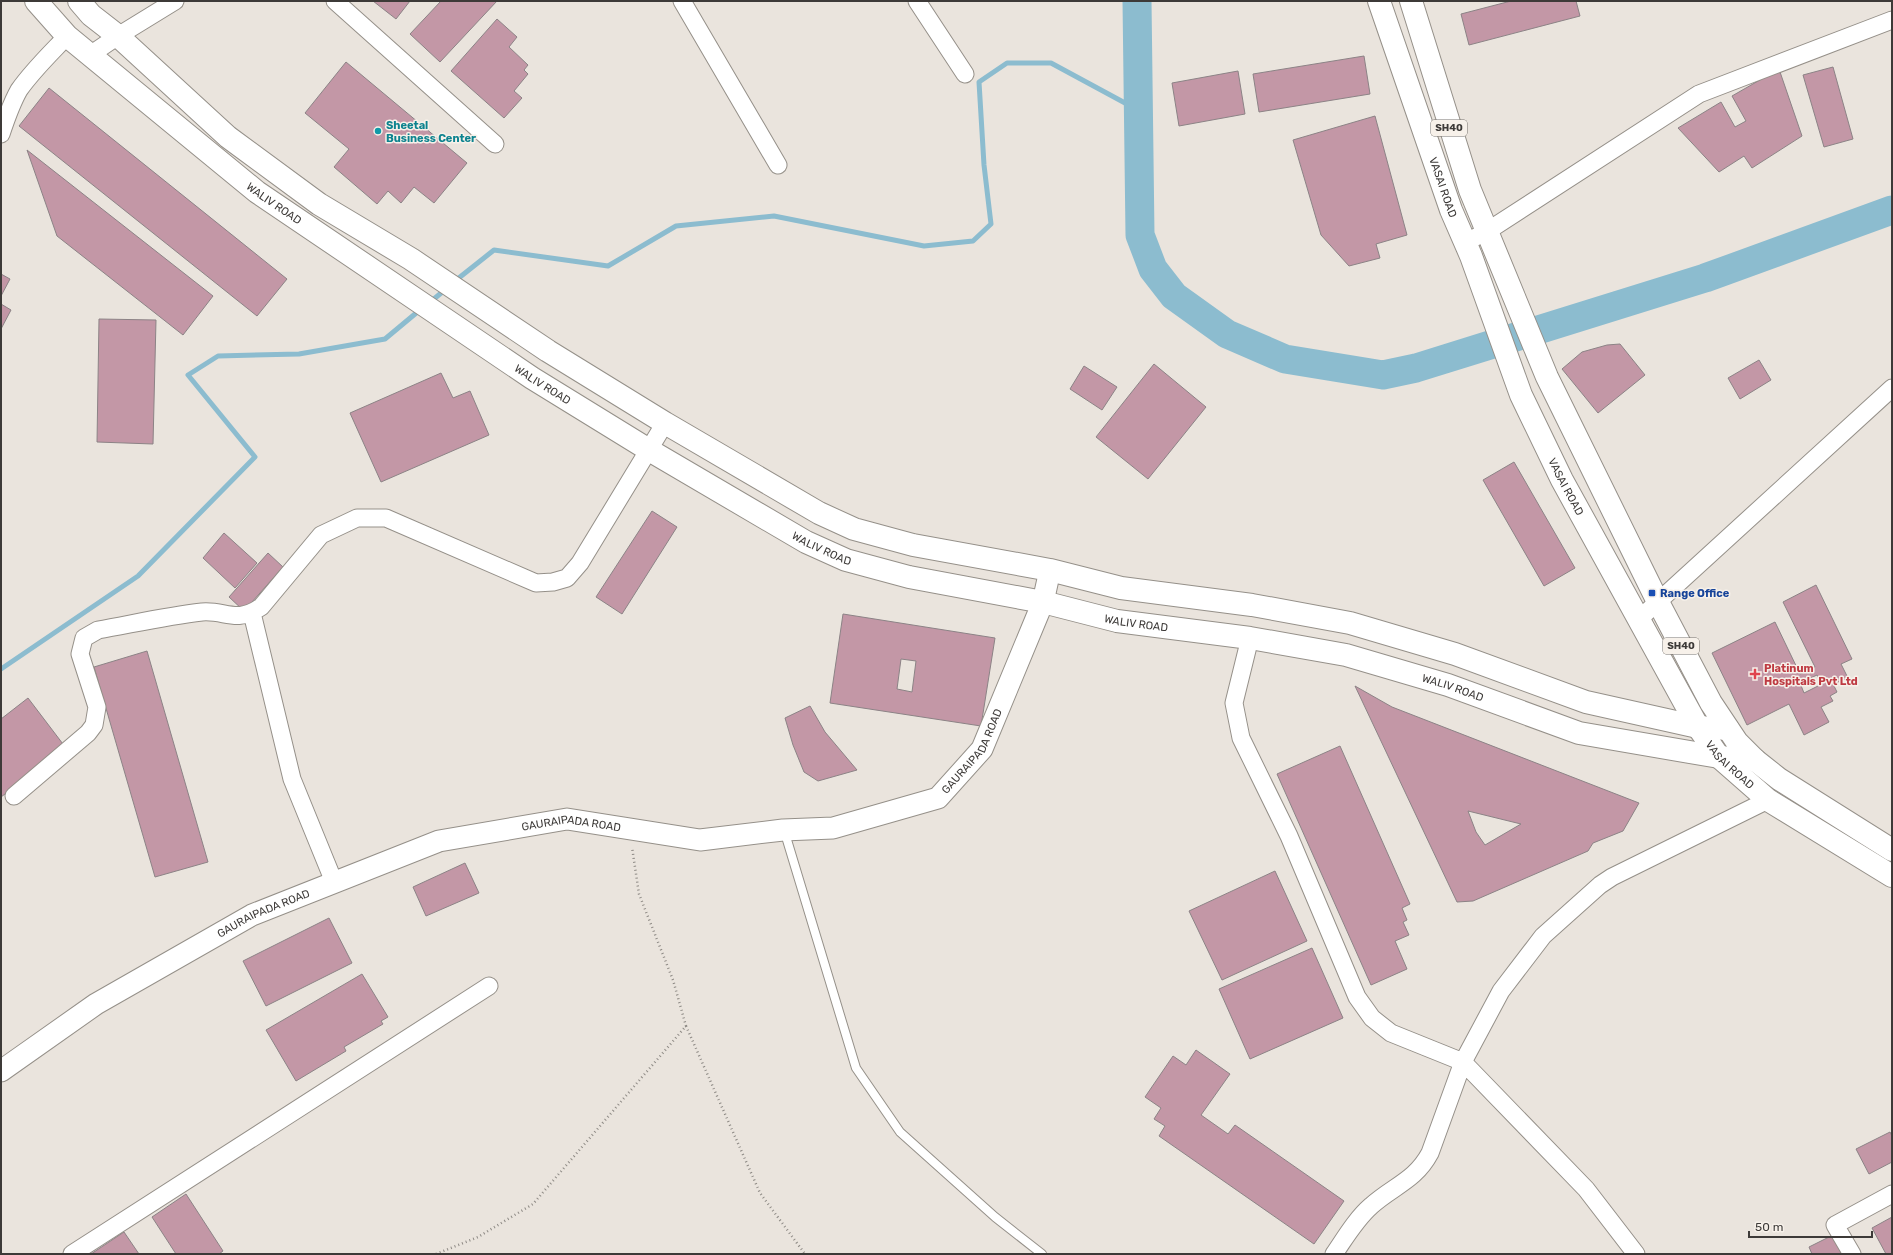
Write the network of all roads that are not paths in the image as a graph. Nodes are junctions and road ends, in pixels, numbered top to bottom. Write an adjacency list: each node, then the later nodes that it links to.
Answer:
1 (36, 1): 10 (main road, WALIV ROAD)
2 (79, 1): 11 (main road)
3 (175, 1): 11 (street)
4 (335, 1): 15 (street)
5 (682, 1): 16 (street)
6 (917, 1): 13 (street)
7 (1379, 1): 18 (main road, VASAI ROAD / SH40)
8 (1411, 1): 17 (main road, VASAI ROAD / SH40)
9 (1892, 20): 17 (street)
10 (67, 36): 12 (main road, WALIV ROAD); 14 (street)
11 (118, 36): 12 (street); 20 (main road)
12 (90, 55): 21 (main road, WALIV ROAD)
13 (965, 74)
14 (1, 134)
15 (495, 144)
16 (778, 165)
17 (1486, 232): 18 (street); 24 (main road, VASAI ROAD / SH40)
18 (1468, 249): 26 (main road, VASAI ROAD / SH40)
19 (1892, 388): 24 (street)
20 (665, 423): 21 (street); 22 (main road)
21 (649, 450): 23 (main road, WALIV ROAD); 25 (street)
22 (1050, 570): 23 (street, GAURAIPADA ROAD); 28 (main road)
23 (1043, 602): 27 (main road, WALIV ROAD); 34 (street, GAURAIPADA ROAD)
24 (1658, 602): 26 (street); 29 (main road, VASAI ROAD / SH40)
25 (252, 613): 32 (street); 37 (street)
26 (1638, 620): 28 (main road, VASAI ROAD / SH40)
27 (1250, 638): 30 (main road, WALIV ROAD); 39 (street)
28 (1698, 727): 29 (main road); 30 (main road, VASAI ROAD / SH40)
29 (1728, 729): 31 (main road, VASAI ROAD / SH40)
30 (1719, 757): 31 (main road, WALIV ROAD); 33 (main road, VASAI ROAD / SH40)
31 (1755, 760): 35 (main road, VASAI ROAD / SH40)
32 (14, 796)
33 (1768, 800): 36 (main road, VASAI ROAD / SH40); 39 (street)
34 (783, 830): 37 (street, GAURAIPADA ROAD); 43 (lane)
35 (1892, 850)
36 (1892, 876)
37 (334, 882): 40 (street, GAURAIPADA ROAD)
38 (489, 986): 42 (street)
39 (1463, 1062): 44 (street); 45 (street)
40 (1, 1071)
41 (1892, 1194): 46 (street)
42 (72, 1254)
43 (1042, 1254)
44 (1334, 1254)
45 (1636, 1254)
46 (1852, 1254)

